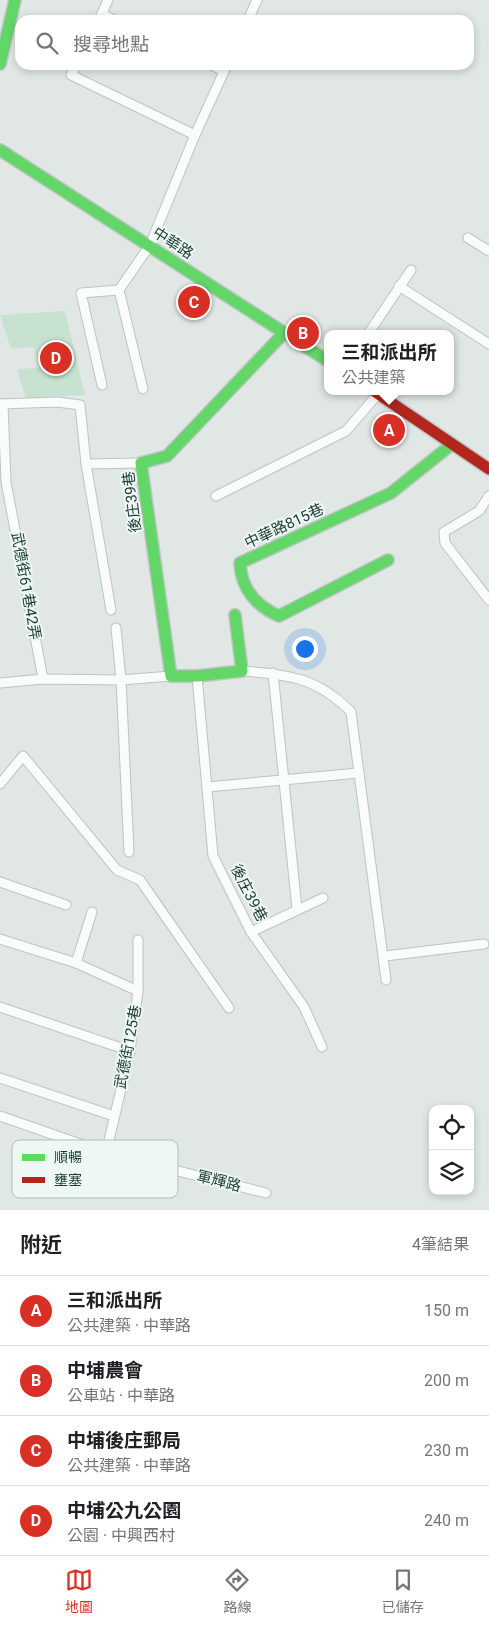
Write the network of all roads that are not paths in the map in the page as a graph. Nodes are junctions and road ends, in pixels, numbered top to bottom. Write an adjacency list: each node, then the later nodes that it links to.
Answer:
1 (15, 0): 6 (street)
2 (108, 0): 4 (street)
3 (258, 0): 5 (street)
4 (101, 15)
5 (250, 15)
6 (0, 64)
7 (74, 70): 9 (street)
8 (225, 70): 9 (street)
9 (194, 134): 12 (street)
10 (0, 150): 12 (street, 中華路)
11 (468, 238): 13 (street)
12 (150, 245): 16 (street); 18 (street, 中華路)
13 (489, 251)
14 (411, 270): 15 (street)
15 (399, 286): 17 (street); 19 (street)
16 (119, 290): 21 (street); 22 (street)
17 (371, 330)
18 (284, 333): 20 (street, 中華路); 27 (street, 後庄39巷)
19 (489, 344)
20 (324, 358)
21 (102, 385)
22 (143, 389)
23 (374, 395): 31 (street)
24 (380, 395): 26 (street)
25 (1, 404): 28 (street); 30 (street, 武德街61巷42弄)
26 (451, 445): 29 (street); 33 (street, 中華路815巷)
27 (141, 463): 28 (street); 40 (street, 後庄39巷)
28 (86, 464): 35 (street)
29 (489, 469)
30 (3, 482): 42 (street, 武德街61巷42弄)
31 (216, 496)
32 (489, 496): 34 (street)
33 (388, 560)
34 (489, 600)
35 (111, 610)
36 (235, 615): 38 (street)
37 (116, 628): 43 (street)
38 (242, 671): 39 (street); 41 (street)
39 (273, 673): 45 (street); 46 (street)
40 (171, 676): 41 (street); 43 (street)
41 (197, 676): 48 (street, 後庄39巷)
42 (43, 679): 43 (street); 44 (street)
43 (121, 680): 49 (street)
44 (0, 683)
45 (358, 773): 46 (street); 59 (street)
46 (284, 778): 48 (street); 53 (street)
47 (0, 784): 64 (street)
48 (207, 787): 55 (street, 後庄39巷)
49 (129, 852)
50 (0, 882): 52 (street)
51 (323, 898): 53 (street)
52 (66, 905)
53 (297, 909): 55 (street)
54 (92, 912): 60 (street)
55 (251, 932): 65 (street, 後庄39巷)
56 (0, 939): 60 (street)
57 (138, 940): 62 (street, 武德街125巷)
58 (484, 944): 59 (street)
59 (384, 956): 61 (street)
60 (76, 963): 62 (street)
61 (386, 980)
62 (138, 992): 66 (street, 武德街125巷)
63 (0, 1007): 66 (street)
64 (229, 1008)
65 (322, 1047)
66 (130, 1051): 69 (street, 武德街125巷)
67 (0, 1078): 69 (street)
68 (0, 1116): 70 (street, 軍輝路)
69 (114, 1116): 71 (street, 武德街125巷)
70 (69, 1140)
71 (109, 1140)
72 (178, 1171): 73 (street, 軍輝路)
73 (266, 1193)

